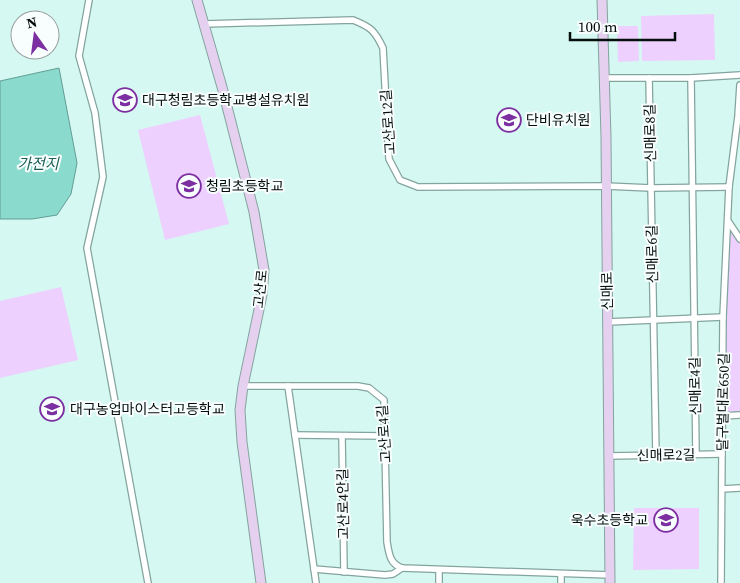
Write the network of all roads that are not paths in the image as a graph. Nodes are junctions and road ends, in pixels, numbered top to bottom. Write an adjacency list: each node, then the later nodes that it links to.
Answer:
1 (89, 0): 40 (street)
2 (197, 0): 4 (main road, 고산로)
3 (602, 0): 6 (main road, 신매로)
4 (204, 24): 11 (street, 고산로12길); 21 (main road, 고산로)
5 (740, 75): 8 (street)
6 (604, 78): 7 (street); 11 (main road, 신매로)
7 (649, 78): 8 (street); 14 (street, 신매로8길)
8 (691, 78): 12 (street)
9 (740, 85): 10 (street, 달구벌대로650길)
10 (738, 141): 13 (street, 달구벌대로650길)
11 (605, 186): 14 (street); 20 (main road, 신매로)
12 (693, 186): 13 (street); 14 (street); 18 (street)
13 (729, 187): 15 (street, 달구벌대로650길)
14 (651, 188): 19 (street, 신매로6길)
15 (728, 221): 16 (street); 17 (street, 달구벌대로650길)
16 (740, 239)
17 (724, 317): 18 (street); 24 (street, 달구벌대로650길)
18 (694, 319): 19 (street); 28 (street, 신매로4길)
19 (654, 320): 20 (street); 30 (street)
20 (607, 322): 31 (main road, 신매로)
21 (243, 386): 22 (street, 고산로4길); 41 (main road, 고산로)
22 (288, 386): 25 (street); 27 (street, 고산로4길)
23 (740, 415): 24 (street)
24 (722, 416): 29 (street, 달구벌대로650길)
25 (295, 435): 26 (street); 35 (street)
26 (342, 436): 27 (street); 37 (street, 고산로4안길)
27 (385, 436): 34 (street, 고산로4길)
28 (696, 454): 29 (street, 신매로2길); 30 (street, 신매로2길)
29 (722, 454): 33 (street, 달구벌대로650길)
30 (656, 455): 31 (street, 신매로2길)
31 (609, 456): 39 (main road, 신매로)
32 (740, 488): 33 (street)
33 (722, 489): 45 (street, 달구벌대로650길)
34 (402, 568): 36 (street); 37 (street)
35 (314, 569): 37 (street); 42 (street)
36 (439, 570): 38 (street); 43 (street)
37 (344, 572)
38 (561, 574): 39 (street); 44 (street)
39 (610, 579)
40 (148, 583)
41 (261, 583)
42 (316, 583)
43 (439, 583)
44 (561, 583)
45 (721, 583)

